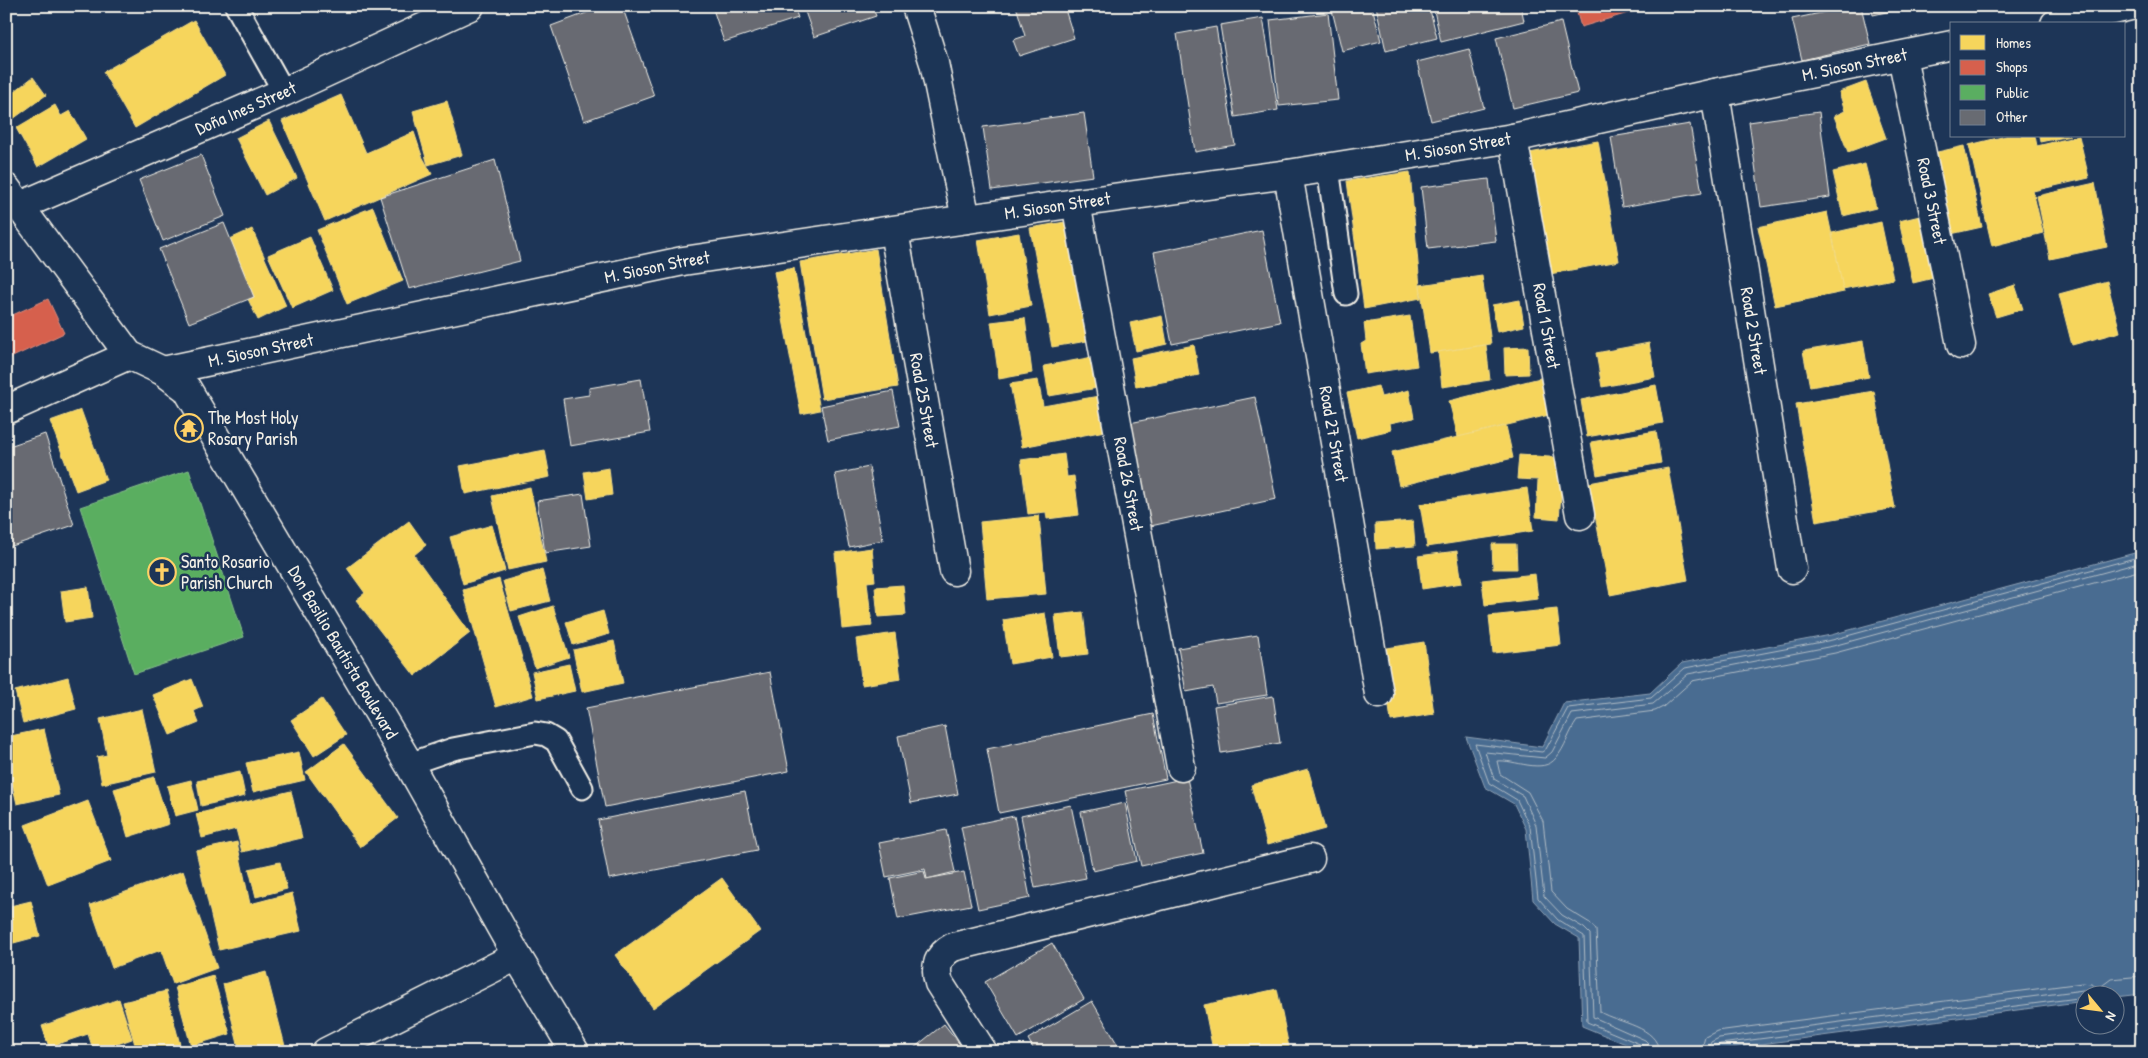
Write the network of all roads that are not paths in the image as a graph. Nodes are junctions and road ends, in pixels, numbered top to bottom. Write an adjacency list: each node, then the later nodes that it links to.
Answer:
1 (236, 6): 9 (lane)
2 (470, 6): 9 (street, Doña Ines Street)
3 (916, 6): 16 (street)
4 (2131, 6): 5 (street)
5 (2093, 11): 6 (street)
6 (2061, 22)
7 (1950, 45): 8 (street, M. Sioson Street)
8 (1902, 56): 10 (street, M. Sioson Street); 19 (street, Road 3 Street)
9 (284, 92): 14 (street, Doña Ines Street)
10 (1715, 93): 11 (street, M. Sioson Street); 24 (street, Road 2 Street)
11 (1513, 138): 12 (street, M. Sioson Street); 23 (street, Road 1 Street)
12 (1328, 168): 13 (street, M. Sioson Street); 18 (lane)
13 (1288, 174): 15 (street, M. Sioson Street); 26 (street, Road 27 Street)
14 (13, 197): 20 (street)
15 (1076, 203): 16 (street, M. Sioson Street); 28 (street, Road 26 Street)
16 (966, 219): 17 (street, M. Sioson Street)
17 (894, 231): 21 (street, M. Sioson Street); 25 (street, Road 25 Street)
18 (1346, 294)
19 (1960, 345)
20 (129, 355): 21 (street, Don Basilio Bautista Boulevard); 22 (street)
21 (163, 370): 27 (street, Don Basilio Bautista Boulevard)
22 (6, 410)
23 (1580, 514)
24 (1792, 570)
25 (954, 571)
26 (1379, 694)
27 (409, 764): 29 (lane); 31 (street, Don Basilio Bautista Boulevard)
28 (1181, 767)
29 (582, 788)
30 (1310, 859): 34 (street)
31 (516, 956): 32 (street); 33 (street, Don Basilio Bautista Boulevard)
32 (326, 1052)
33 (575, 1052)
34 (984, 1052)

